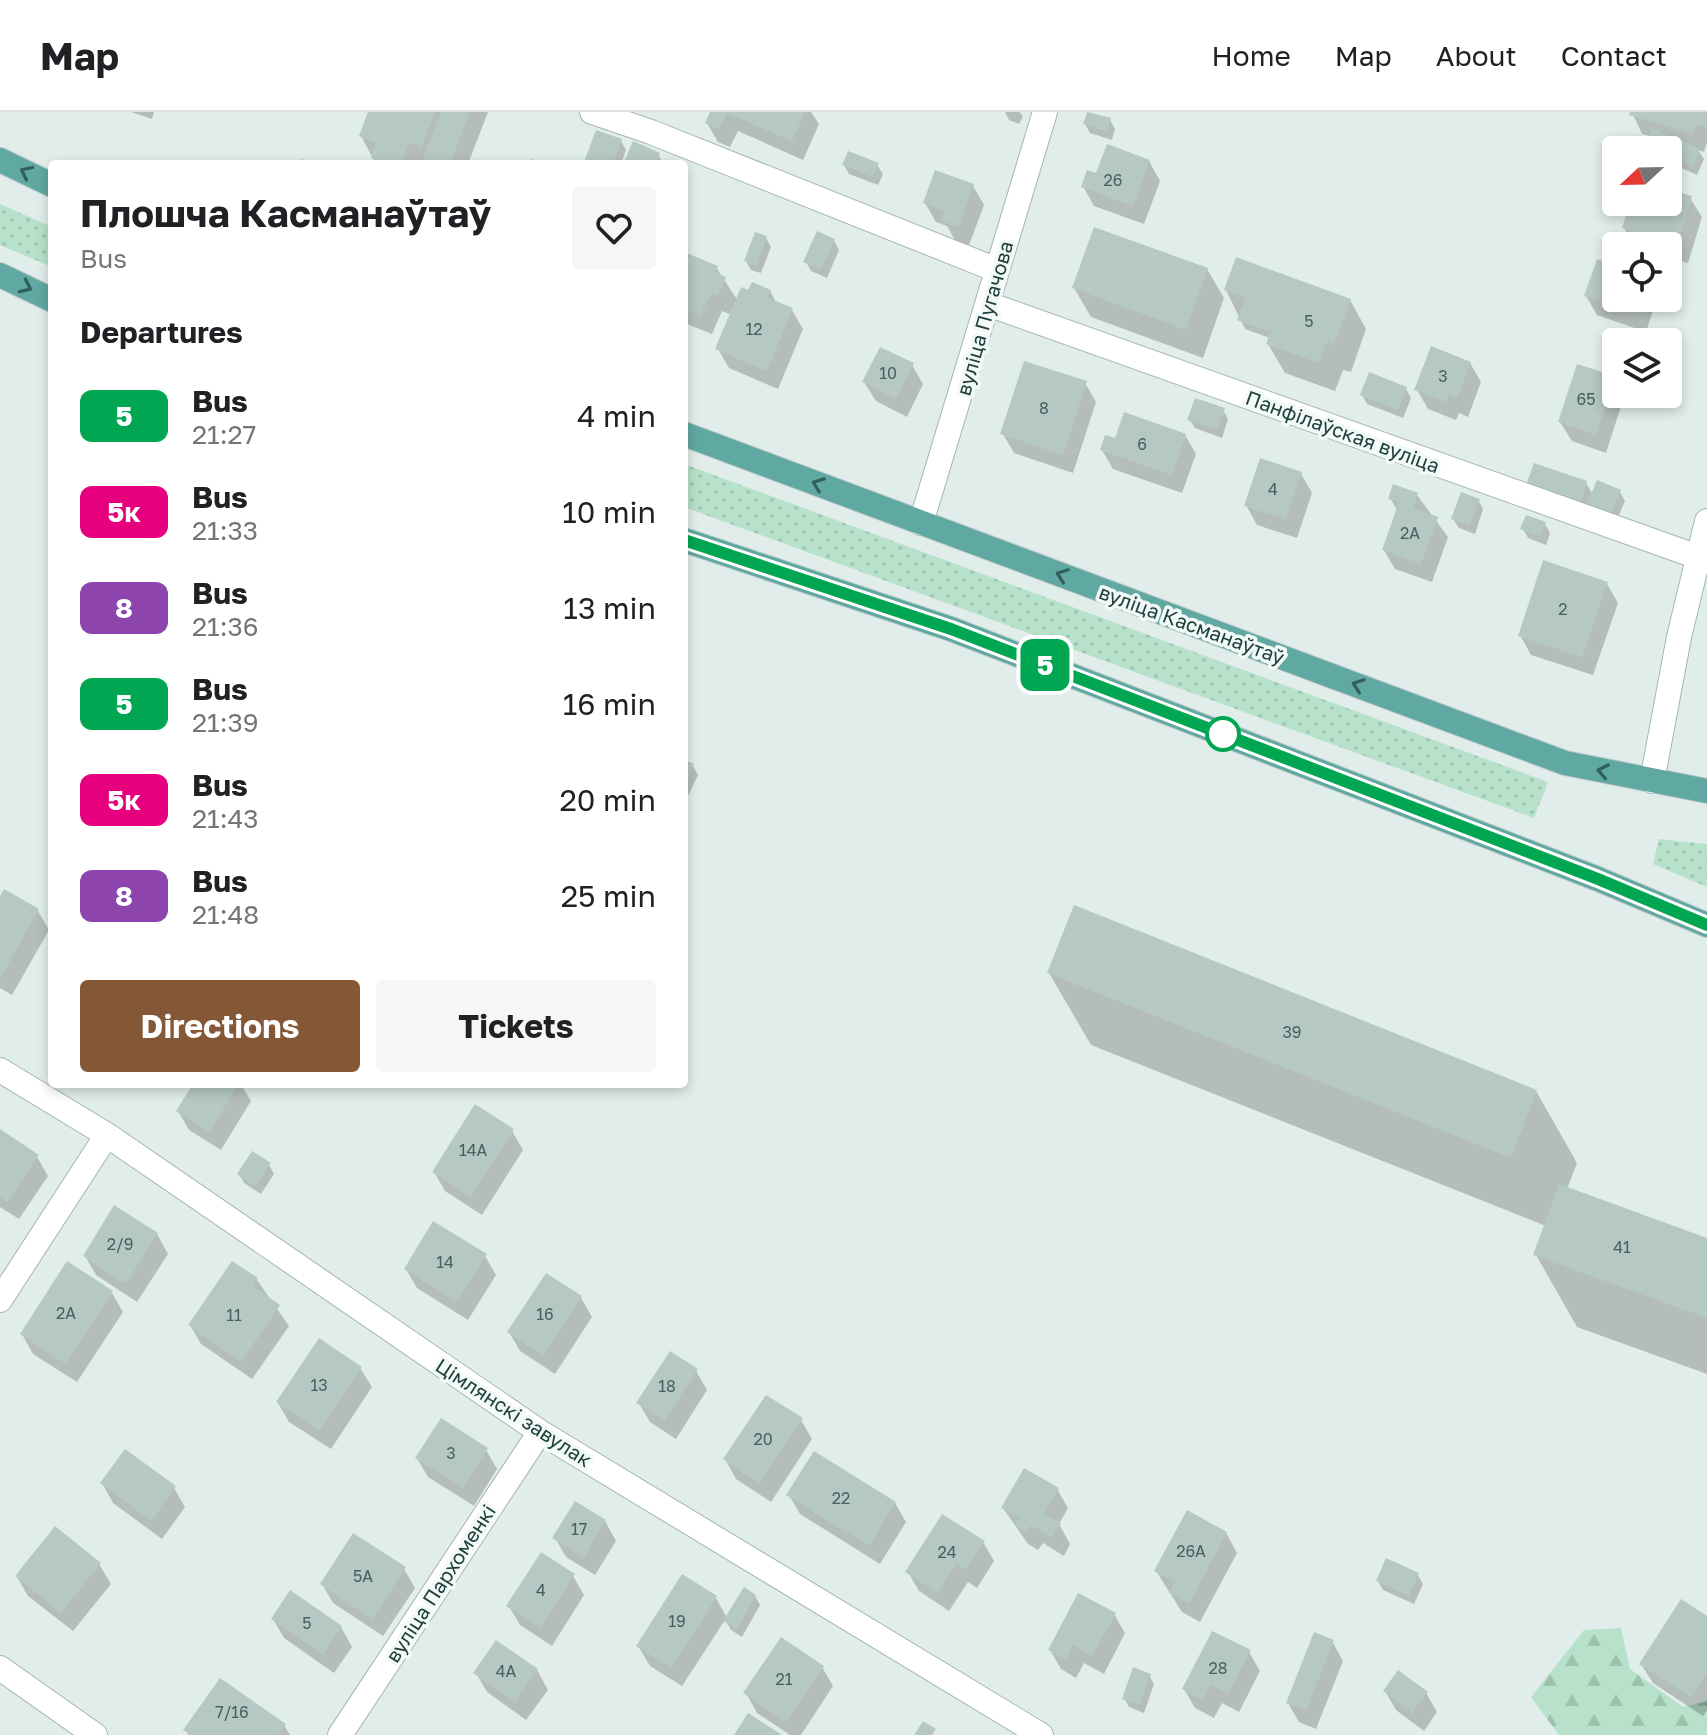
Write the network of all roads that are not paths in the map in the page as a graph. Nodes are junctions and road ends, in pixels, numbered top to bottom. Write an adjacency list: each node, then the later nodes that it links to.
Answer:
1 (592, 112): 5 (street)
2 (1045, 112): 5 (street, вуліца Пугачова)
3 (0, 160): 4 (main road, one-way to 3)
4 (48, 183)
5 (997, 270): 8 (street, вуліца Пугачова)
6 (0, 275): 7 (main road, one-way to 7)
7 (48, 298)
8 (988, 304): 11 (street, вуліца Пугачова); 13 (street, Панфілаўская вуліца)
9 (688, 436): 11 (main road, вуліца Касманаўтаў, one-way to 9)
10 (1707, 521): 13 (street)
11 (921, 523): 14 (main road, вуліца Касманаўтаў, one-way to 11)
12 (688, 541): 16 (main road)
13 (1698, 557): 14 (street)
14 (1652, 781): 15 (main road, вуліца Касманаўтаў)
15 (1707, 791)
16 (1707, 925)
17 (0, 1070): 18 (street, Цімлянскі завулак)
18 (107, 1135): 19 (street); 20 (street, Цімлянскі завулак)
19 (0, 1300)
20 (540, 1432): 23 (street, вуліца Пархоменкі); 24 (street, Цімлянскі завулак)
21 (0, 1668): 22 (street)
22 (95, 1735)
23 (340, 1735)
24 (1041, 1735)

